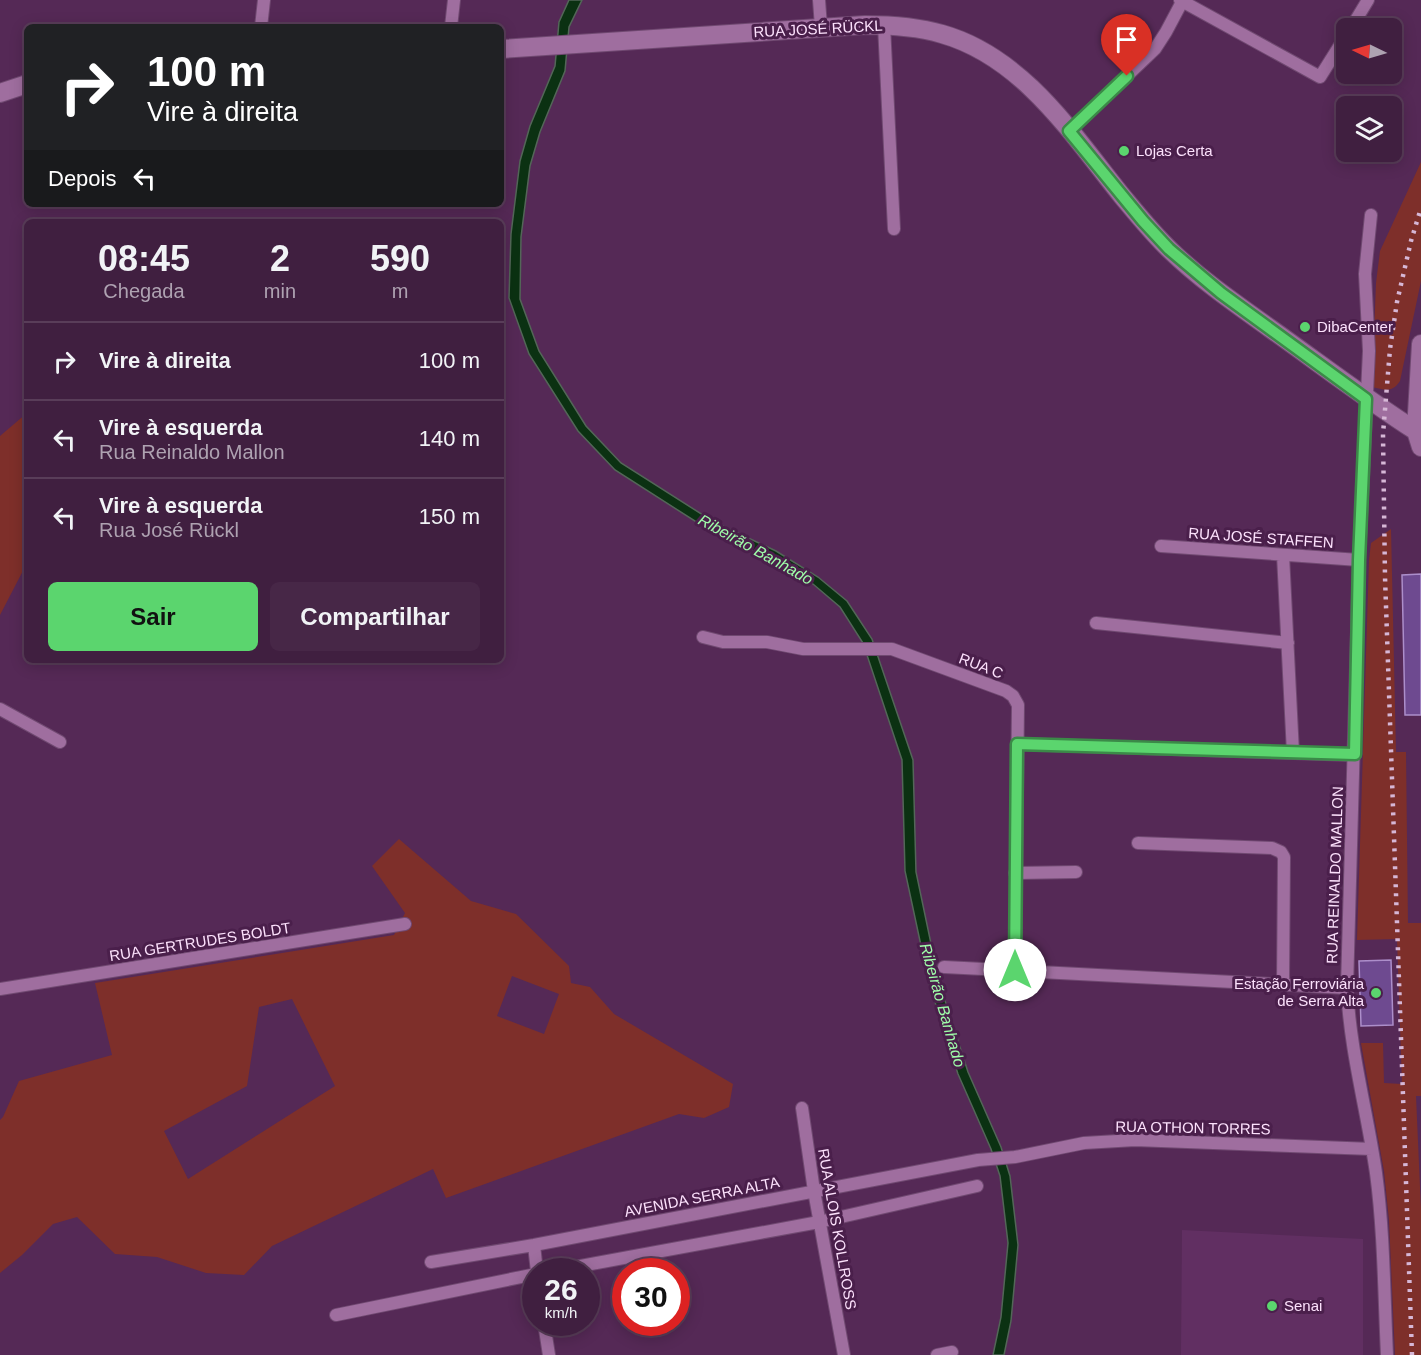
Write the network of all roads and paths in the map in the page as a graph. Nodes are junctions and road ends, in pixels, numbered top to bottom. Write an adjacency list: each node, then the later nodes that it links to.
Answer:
1 (264, 0): 7 (street)
2 (454, 0): 8 (street)
3 (819, 0): 10 (street)
4 (1182, 0): 12 (street); 15 (street)
5 (1368, 0): 6 (street)
6 (1357, 18)
7 (261, 24)
8 (451, 24)
9 (884, 25): 10 (main road, RUA JOSÉ RÜCKL); 15 (main road, RUA JOSÉ RÜCKL); 17 (street)
10 (821, 27): 11 (main road, RUA JOSÉ RÜCKL)
11 (504, 49)
12 (1336, 52)
13 (24, 85): 14 (main road)
14 (0, 93)
15 (1069, 131): 19 (main road, RUA JOSÉ RÜCKL)
16 (1371, 215): 19 (street, RUA REINALDO MALLON)
17 (894, 229)
18 (1421, 344): 20 (main road)
19 (1366, 399): 20 (main road, RUA JOSÉ RÜCKL); 23 (street, RUA REINALDO MALLON)
20 (1419, 437)
21 (1161, 546): 22 (street, RUA JOSÉ STAFFEN)
22 (1283, 555): 23 (street, RUA JOSÉ STAFFEN); 26 (street)
23 (1359, 560): 31 (street, RUA REINALDO MALLON)
24 (1096, 623): 26 (street)
25 (703, 637): 29 (street, RUA C)
26 (1288, 643): 30 (street)
27 (0, 709): 28 (street)
28 (60, 742)
29 (1017, 744): 30 (street); 34 (street, RUA C)
30 (1293, 753): 31 (street)
31 (1355, 754): 39 (street, RUA REINALDO MALLON)
32 (1138, 843): 38 (street)
33 (1076, 872): 34 (street)
34 (1015, 873): 37 (street, RUA C)
35 (405, 924): 40 (street, RUA GERTRUDES BOLDT)
36 (944, 967): 37 (street)
37 (1015, 970): 38 (street)
38 (1283, 985): 39 (street)
39 (1347, 988): 42 (street, RUA REINALDO MALLON)
40 (0, 989)
41 (802, 1108): 45 (street, RUA ALOIS KOLLROSS)
42 (1372, 1149): 43 (street, RUA OTHON TORRES); 58 (street, RUA REINALDO MALLON)
43 (978, 1160): 45 (street, AVENIDA SERRA ALTA)
44 (977, 1186): 46 (street)
45 (814, 1191): 46 (street, RUA ALOIS KOLLROSS); 47 (street, AVENIDA SERRA ALTA)
46 (819, 1222): 50 (street); 56 (street, RUA ALOIS KOLLROSS)
47 (534, 1245): 48 (street); 49 (street, AVENIDA SERRA ALTA)
48 (535, 1258)
49 (431, 1262)
50 (600, 1262)
51 (522, 1276): 52 (street)
52 (336, 1315)
53 (546, 1336): 55 (street)
54 (952, 1352): 57 (street)
55 (549, 1355)
56 (844, 1355)
57 (937, 1355)
58 (1387, 1355)

